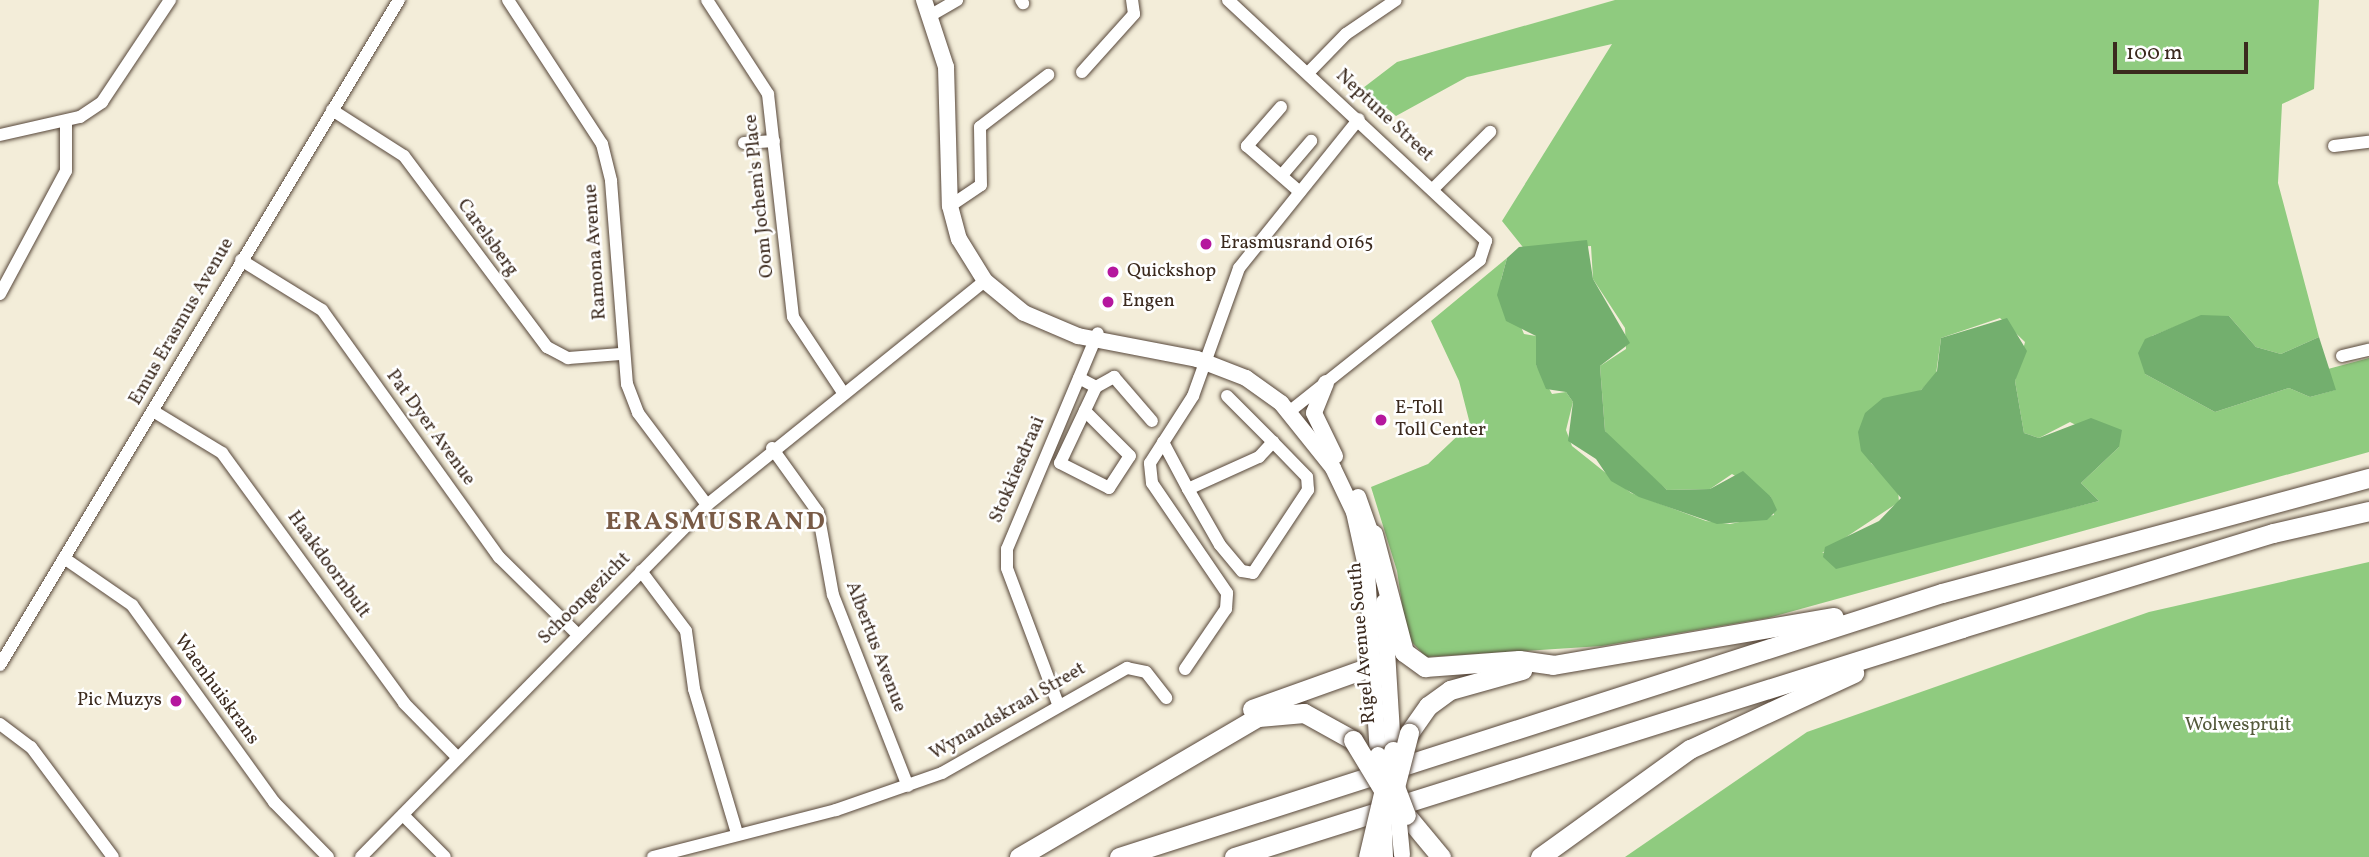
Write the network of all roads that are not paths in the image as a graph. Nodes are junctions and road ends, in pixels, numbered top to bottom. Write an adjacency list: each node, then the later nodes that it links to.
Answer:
1 (170, 0): 18 (street)
2 (399, 0): 16 (street, Emus Erasmus Avenue)
3 (508, 0): 35 (street, Ramona Avenue)
4 (707, 0): 21 (street, Oom Jochem's Place)
5 (924, 0): 11 (main road, Rigel Avenue South)
6 (957, 0): 11 (street)
7 (1132, 0): 12 (street)
8 (1228, 0): 10 (street, Neptune Street)
9 (1396, 0): 13 (street)
10 (1241, 4): 13 (street, Neptune Street)
11 (933, 14): 29 (main road, Rigel Avenue South)
12 (1082, 72)
13 (1309, 72): 17 (street, Neptune Street)
14 (1048, 75): 29 (street)
15 (1281, 107): 26 (street)
16 (332, 110): 30 (street, Emus Erasmus Avenue); 35 (street, Carelsberg)
17 (1359, 119): 27 (street, Neptune Street); 28 (street)
18 (66, 121): 20 (street); 32 (street)
19 (1490, 132): 27 (street)
20 (0, 135)
21 (774, 141): 24 (street); 41 (street, Oom Jochem's Place)
22 (1311, 141): 26 (street)
23 (2369, 142): 25 (street)
24 (744, 143)
25 (2334, 146)
26 (1282, 176): 28 (street)
27 (1433, 189): 39 (street, Neptune Street)
28 (1300, 191): 37 (street)
29 (950, 206): 31 (main road, Rigel Avenue South)
30 (241, 260): 44 (street, Emus Erasmus Avenue); 60 (street, Pat Dyer Avenue)
31 (985, 281): 33 (main road, Rigel Avenue South); 41 (street, Schoongezicht)
32 (0, 294)
33 (1097, 337): 37 (main road, Rigel Avenue South); 38 (street, Stokkiesdraai)
34 (2369, 350): 36 (street)
35 (621, 354): 53 (street, Ramona Avenue)
36 (2342, 356)
37 (1209, 359): 43 (main road, Rigel Avenue South); 47 (street)
38 (1079, 378): 40 (street); 66 (street, Stokkiesdraai)
39 (1326, 383): 43 (street); 50 (main road)
40 (1096, 387): 45 (street); 46 (street)
41 (842, 391): 49 (street, Schoongezicht)
42 (1227, 396): 48 (street)
43 (1293, 409): 50 (main road, Rigel Avenue South); 63 (main road, Rigel Avenue South)
44 (153, 411): 56 (street, Emus Erasmus Avenue); 69 (street, Haakdoornbult)
45 (1085, 411): 45 (street)
46 (1152, 421)
47 (1163, 442): 52 (street); 64 (street)
48 (1273, 442): 52 (street); 52 (street)
49 (772, 448): 53 (street, Schoongezicht); 71 (street, Albertus Avenue)
50 (1342, 468): 55 (main road, Rigel Avenue South)
51 (2369, 478): 58 (highway)
52 (1188, 489)
53 (707, 505): 57 (street, Schoongezicht)
54 (2369, 511): 59 (highway)
55 (1373, 534): 62 (highway); 63 (main road, Rigel Avenue South)
56 (64, 558): 61 (street, Emus Erasmus Avenue); 78 (street, Waenhuiskrans)
57 (641, 571): 60 (street, Schoongezicht); 75 (street)
58 (1942, 593): 62 (highway); 83 (highway)
59 (1962, 628): 74 (highway); 84 (highway)
60 (576, 634): 69 (street, Schoongezicht)
61 (0, 665)
62 (1553, 665): 68 (highway)
63 (1381, 667): 68 (main road, Rigel Avenue South); 70 (highway); 72 (main road, Rigel Avenue South)
64 (1185, 669)
65 (1166, 698): 66 (street, Wynandskraal Street)
66 (1058, 704): 71 (street, Wynandskraal Street)
67 (0, 724): 77 (street)
68 (1401, 728): 72 (highway, bridge); 72 (main road, Rigel Avenue South)
69 (458, 758): 73 (street, Schoongezicht)
70 (1145, 784): 72 (highway, bridge); 82 (highway)
71 (908, 786): 75 (street, Wynandskraal Street)
72 (1391, 791): 76 (main road, Rigel Avenue South, bridge); 85 (highway, bridge); 86 (highway)
73 (403, 815): 79 (street, Schoongezicht); 80 (street)
74 (1579, 829): 87 (highway); 88 (highway)
75 (737, 833): 81 (street, Wynandskraal Street)
76 (1396, 856)
77 (113, 857)
78 (328, 857)
79 (361, 857)
80 (444, 857)
81 (653, 857)
82 (1019, 857)
83 (1119, 857)
84 (1234, 857)
85 (1368, 857)
86 (1441, 857)
87 (1529, 857)
88 (1540, 857)

